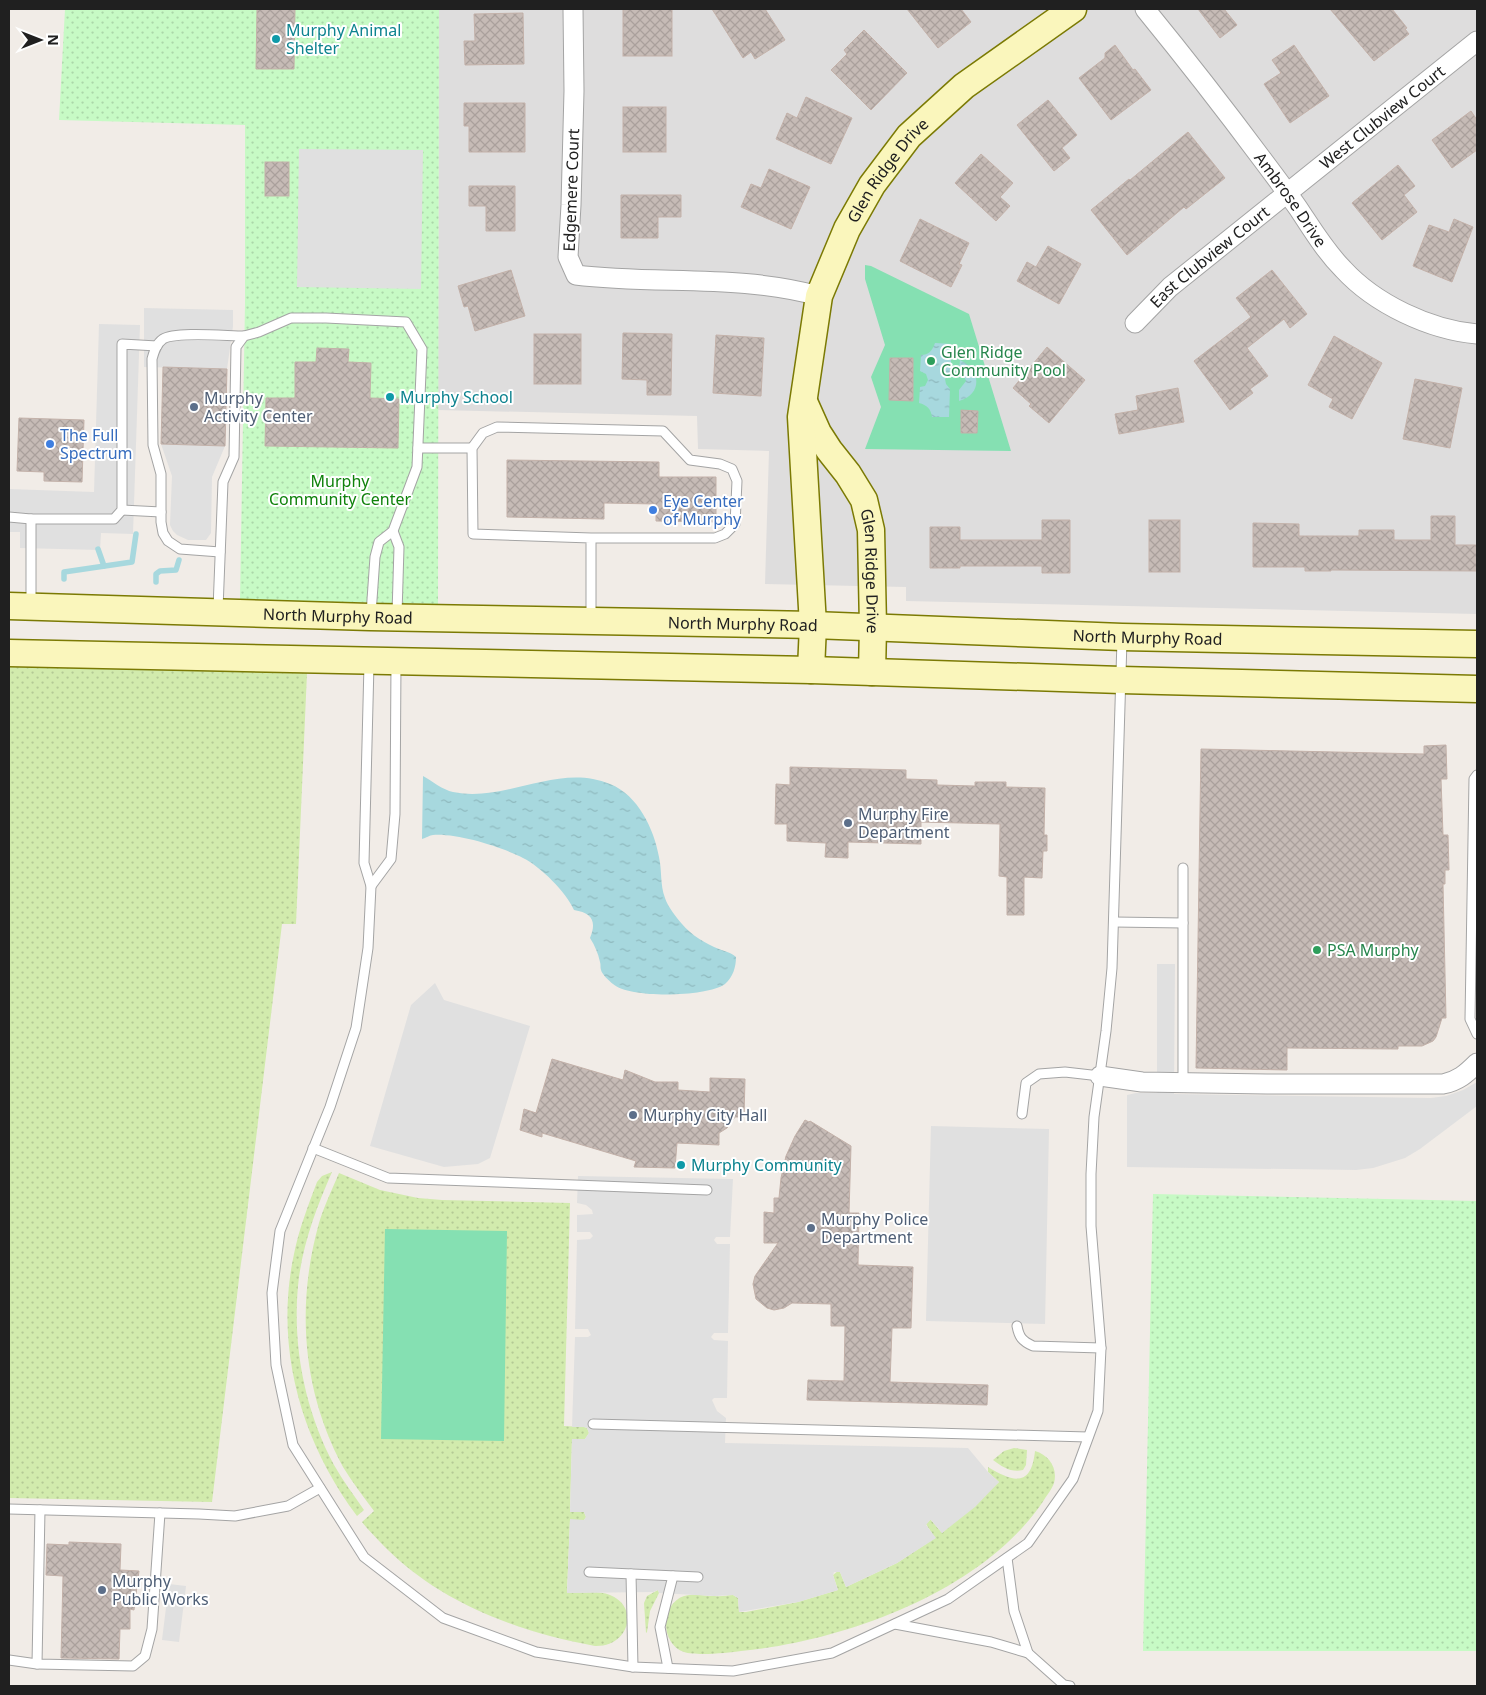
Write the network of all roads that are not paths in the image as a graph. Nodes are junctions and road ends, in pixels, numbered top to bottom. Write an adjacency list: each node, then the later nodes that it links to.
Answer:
1 (573, 9): 6 (street, Edgemere Court)
2 (1073, 9): 6 (main road, Glen Ridge Drive)
3 (1145, 9): 5 (street, Ambrose Drive)
4 (1477, 41): 5 (street, West Clubview Court)
5 (1287, 192): 7 (street, East Clubview Court); 8 (street, Ambrose Drive)
6 (819, 296): 11 (main road, Glen Ridge Drive)
7 (1135, 323)
8 (1477, 334)
9 (244, 336): 10 (lane); 12 (lane); 20 (lane)
10 (157, 346): 14 (lane); 15 (lane)
11 (802, 399): 26 (main road, Glen Ridge Drive); 27 (main road, Glen Ridge Drive)
12 (418, 448): 13 (lane); 18 (lane)
13 (472, 448): 19 (lane); 19 (lane)
14 (122, 510): 15 (lane); 17 (lane)
15 (162, 512): 20 (lane)
16 (9, 517): 17 (lane)
17 (31, 519): 21 (lane)
18 (393, 531): 23 (lane); 24 (lane)
19 (591, 538): 25 (lane)
20 (220, 552): 22 (lane)
21 (20, 606): 22 (main road, North Murphy Road)
22 (218, 612): 23 (main road, North Murphy Road)
23 (370, 617): 24 (main road, North Murphy Road); 31 (main road)
24 (397, 617): 25 (main road, North Murphy Road); 32 (main road)
25 (591, 621): 26 (main road, North Murphy Road)
26 (813, 625): 27 (main road, North Murphy Road); 33 (main road, Glen Ridge Drive)
27 (873, 626): 28 (main road, North Murphy Road); 34 (main road, Glen Ridge Drive)
28 (1122, 637): 29 (main road, North Murphy Road); 35 (lane)
29 (1477, 644)
30 (9, 653): 31 (main road)
31 (369, 660): 32 (main road); 39 (lane)
32 (396, 660): 33 (main road); 39 (lane)
33 (811, 670): 34 (main road)
34 (872, 672): 35 (main road)
35 (1121, 680): 36 (main road); 40 (lane)
36 (1477, 689)
37 (1477, 775): 42 (lane)
38 (1183, 868): 41 (lane)
39 (371, 886): 47 (lane)
40 (1114, 922): 41 (lane); 44 (lane)
41 (1183, 923): 45 (lane)
42 (1477, 1034)
43 (1477, 1063): 45 (street)
44 (1100, 1076): 45 (street); 46 (lane); 50 (lane)
45 (1183, 1082)
46 (1022, 1114)
47 (313, 1148): 48 (lane); 53 (lane)
48 (707, 1190)
49 (1017, 1326): 50 (lane)
50 (1101, 1348): 52 (lane)
51 (593, 1424): 52 (lane)
52 (1088, 1437): 57 (lane)
53 (320, 1488): 56 (lane); 66 (lane)
54 (9, 1509): 55 (lane)
55 (40, 1510): 56 (lane); 65 (lane)
56 (160, 1513): 65 (lane)
57 (1007, 1558): 62 (lane); 63 (lane)
58 (589, 1572): 59 (lane)
59 (631, 1574): 60 (lane); 66 (lane)
60 (673, 1576): 61 (lane); 67 (lane)
61 (698, 1577)
62 (895, 1624): 63 (lane); 67 (lane)
63 (1028, 1653): 68 (lane)
64 (9, 1660): 65 (lane)
65 (36, 1664)
66 (633, 1667): 67 (lane)
67 (668, 1668)
68 (1070, 1686)

